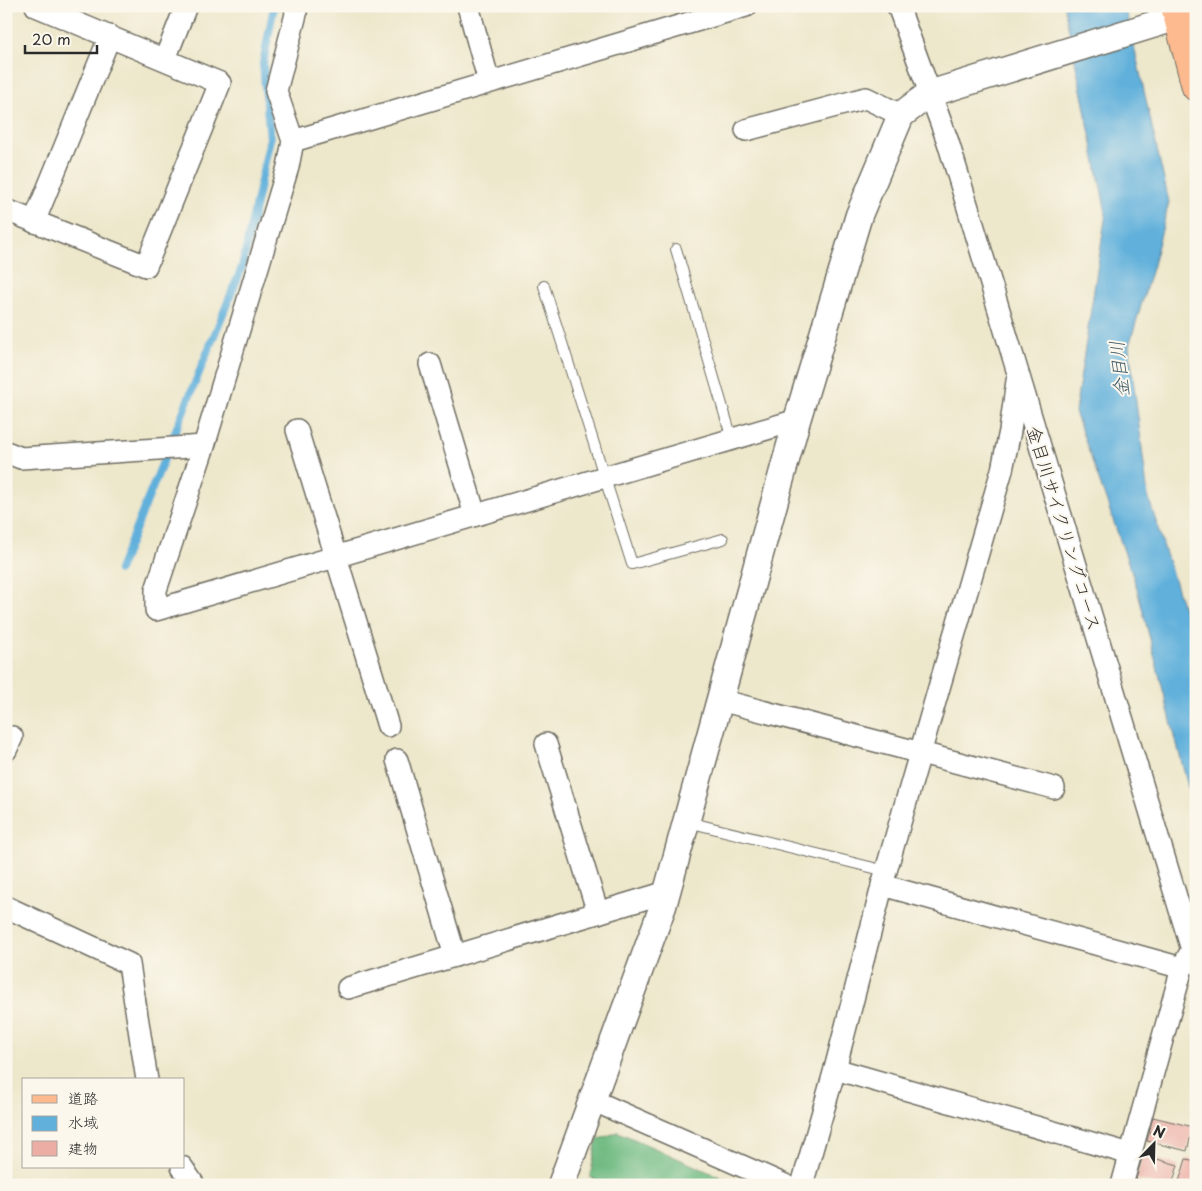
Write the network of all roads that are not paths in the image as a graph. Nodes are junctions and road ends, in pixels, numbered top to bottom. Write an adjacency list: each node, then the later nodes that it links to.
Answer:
1 (36, 6): 8 (street)
2 (186, 6): 9 (street)
3 (295, 6): 15 (street)
4 (468, 6): 10 (street)
5 (746, 6): 10 (street)
6 (898, 6): 12 (street, 金目川サイクリングコース)
7 (1183, 13): 11 (main road); 12 (street)
8 (110, 36): 9 (street); 17 (street)
9 (166, 59): 17 (street)
10 (490, 82): 15 (street)
11 (1196, 87)
12 (937, 92): 13 (street); 21 (street, 金目川サイクリングコース)
13 (901, 115): 14 (street); 22 (street)
14 (746, 130)
15 (293, 141): 25 (street)
16 (6, 210): 17 (street)
17 (34, 222)
18 (676, 249): 24 (lane)
19 (544, 286): 27 (lane)
20 (430, 364): 28 (street)
21 (1018, 373): 34 (street); 43 (street, 金目川サイクリングコース)
22 (797, 420): 24 (street); 31 (street)
23 (297, 430): 30 (street)
24 (732, 439): 27 (street)
25 (204, 446): 26 (street); 30 (street)
26 (6, 452)
27 (605, 477): 28 (street); 29 (lane)
28 (475, 515): 30 (street)
29 (724, 539)
30 (337, 556): 32 (street)
31 (720, 700): 34 (street); 37 (street)
32 (388, 726)
33 (546, 744): 41 (street)
34 (920, 753): 36 (street); 38 (street)
35 (397, 760): 42 (street)
36 (1054, 788)
37 (687, 822): 38 (lane); 39 (street)
38 (884, 878): 43 (street); 45 (street)
39 (667, 892): 41 (street); 47 (street)
40 (6, 907): 46 (street)
41 (598, 913): 42 (street)
42 (455, 956): 44 (street)
43 (1190, 961): 48 (street)
44 (348, 988)
45 (835, 1069): 48 (street); 53 (street)
46 (147, 1078)
47 (592, 1100): 51 (street); 52 (street)
48 (1130, 1154): 54 (street)
49 (183, 1168): 50 (street)
50 (194, 1185)
51 (561, 1185)
52 (785, 1185)
53 (802, 1185)
54 (1122, 1185)

